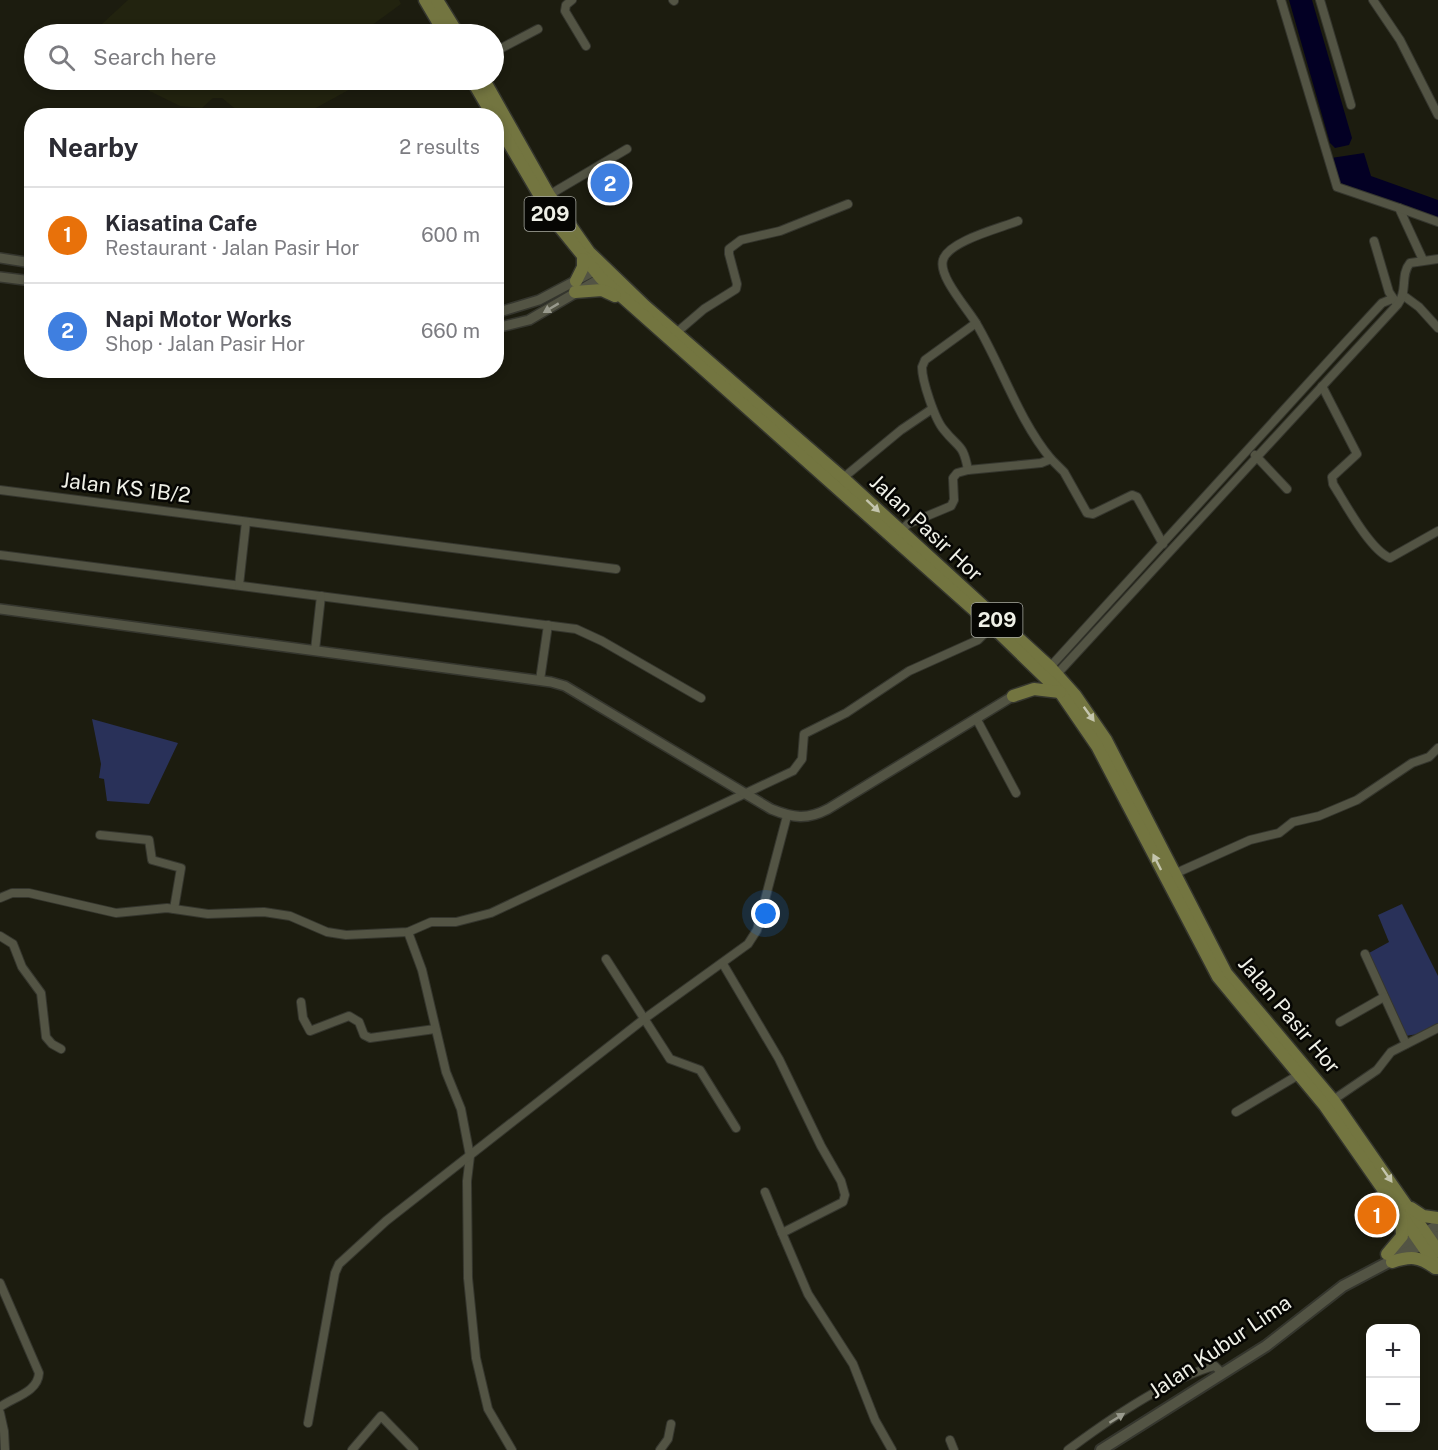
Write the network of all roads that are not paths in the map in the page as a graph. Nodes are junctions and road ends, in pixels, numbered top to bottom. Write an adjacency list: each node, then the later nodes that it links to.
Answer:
1 (424, 0): 7 (main road)
2 (437, 0): 8 (main road)
3 (572, 0): 10 (street)
4 (1281, 0): 23 (street)
5 (1320, 0): 14 (street)
6 (1373, 0): 18 (street)
7 (439, 24)
8 (452, 24)
9 (538, 29): 11 (street)
10 (586, 46)
11 (504, 47)
12 (478, 90): 15 (main road)
13 (490, 90): 16 (main road, Jalan Pasir Hor / 209)
14 (1351, 105)
15 (488, 108)
16 (500, 108)
17 (504, 115): 21 (main road, Jalan Pasir Hor / 209)
18 (1438, 115)
19 (504, 135): 29 (main road, Jalan Pasir Hor / 209)
20 (627, 149): 21 (street)
21 (549, 195): 43 (main road, Jalan Pasir Hor / 209)
22 (848, 204): 43 (street)
23 (1399, 208): 25 (street); 30 (street)
24 (1018, 221): 40 (street)
25 (1438, 222)
26 (1374, 241): 38 (street)
27 (0, 258): 31 (street)
28 (1438, 258): 30 (street)
29 (583, 259): 32 (main road, Jalan Pasir Hor / 209); 35 (main road)
30 (1423, 260): 37 (street)
31 (24, 262)
32 (598, 274): 35 (street); 36 (main road, Jalan Pasir Hor / 209)
33 (0, 277): 34 (street)
34 (24, 280)
35 (575, 286): 36 (main road); 39 (street); 41 (street, one-way to 41)
36 (620, 296): 63 (main road, Jalan Pasir Hor / 209)
37 (1404, 296): 38 (street); 42 (street)
38 (1395, 302): 44 (street); 46 (street)
39 (504, 311)
40 (976, 322): 45 (street); 48 (street)
41 (504, 326)
42 (1438, 328)
43 (676, 333): 50 (main road, Jalan Pasir Hor / 209)
44 (1322, 386): 47 (street); 55 (street)
45 (932, 409): 49 (street); 50 (street)
46 (1249, 449): 47 (street); 56 (street)
47 (1256, 457): 51 (street); 66 (street)
48 (1051, 459): 49 (street); 56 (street)
49 (968, 470): 54 (street)
50 (843, 478): 54 (main road, Jalan Pasir Hor / 209, one-way to 54)
51 (1287, 489)
52 (0, 490): 53 (street, Jalan KS 1B/2)
53 (246, 522): 58 (street, Jalan KS 1B/2); 59 (street)
54 (900, 531): 66 (main road, Jalan Pasir Hor / 209)
55 (1438, 531)
56 (1163, 544): 66 (street)
57 (0, 555): 59 (street)
58 (616, 569)
59 (239, 585): 60 (street)
60 (321, 596): 62 (street); 64 (street)
61 (0, 609): 64 (street)
62 (548, 625): 67 (street); 70 (street)
63 (992, 626): 65 (main road, Jalan Pasir Hor / 209); 73 (street)
64 (315, 650): 67 (street)
65 (1030, 662): 68 (main road, Jalan Pasir Hor / 209); 69 (main road)
66 (1054, 670): 77 (main road, Jalan Pasir Hor / 209, one-way to 77)
67 (540, 680): 73 (street)
68 (1060, 692): 69 (main road); 93 (main road, Jalan Pasir Hor / 209, one-way to 68)
69 (1014, 696): 71 (street)
70 (701, 698)
71 (976, 718): 74 (street); 75 (street)
72 (1438, 748): 77 (street)
73 (743, 793): 75 (street); 80 (street)
74 (1016, 794)
75 (788, 816): 84 (street)
76 (100, 835): 79 (street)
77 (1174, 874): 94 (main road, Jalan Pasir Hor / 209)
78 (0, 898): 79 (street)
79 (174, 909): 80 (street)
80 (408, 932): 90 (street)
81 (0, 936): 92 (street)
82 (1365, 954): 85 (street)
83 (606, 959): 87 (street)
84 (723, 964): 87 (street); 102 (street)
85 (1384, 998): 88 (street); 91 (street)
86 (301, 1002): 90 (street)
87 (644, 1019): 96 (street); 97 (street)
88 (1340, 1022)
89 (1438, 1028): 91 (street)
90 (435, 1029): 97 (street)
91 (1406, 1044): 94 (street)
92 (61, 1048)
93 (1300, 1074): 95 (street); 99 (main road, Jalan Pasir Hor / 209)
94 (1333, 1100): 99 (main road, Jalan Pasir Hor / 209, one-way to 99)
95 (1236, 1112)
96 (736, 1128)
97 (470, 1156): 111 (street); 117 (street)
98 (765, 1192): 102 (street)
99 (1404, 1209): 100 (main road); 103 (main road, Jalan Pasir Hor / 209); 105 (main road)
100 (1438, 1218)
101 (1438, 1225): 103 (main road, Jalan Kubur Lima)
102 (782, 1233): 119 (street)
103 (1426, 1238): 104 (main road, Jalan Pasir Hor / 209); 105 (main road, Jalan Kubur Lima); 106 (main road, Jalan Pasir Hor / 209)
104 (1438, 1251)
105 (1390, 1258): 106 (main road); 108 (main road, Jalan Kubur Lima)
106 (1438, 1269)
107 (0, 1283): 109 (street)
108 (1222, 1373): 121 (street, one-way to 108); 122 (main road, Jalan Kubur Lima)
109 (0, 1407)
110 (0, 1413): 114 (street)
111 (308, 1423)
112 (671, 1424): 118 (street)
113 (950, 1440): 120 (street)
114 (4, 1450)
115 (352, 1450): 116 (street)
116 (414, 1450)
117 (513, 1450)
118 (660, 1450)
119 (892, 1450)
120 (954, 1450)
121 (1068, 1450)
122 (1101, 1450)

